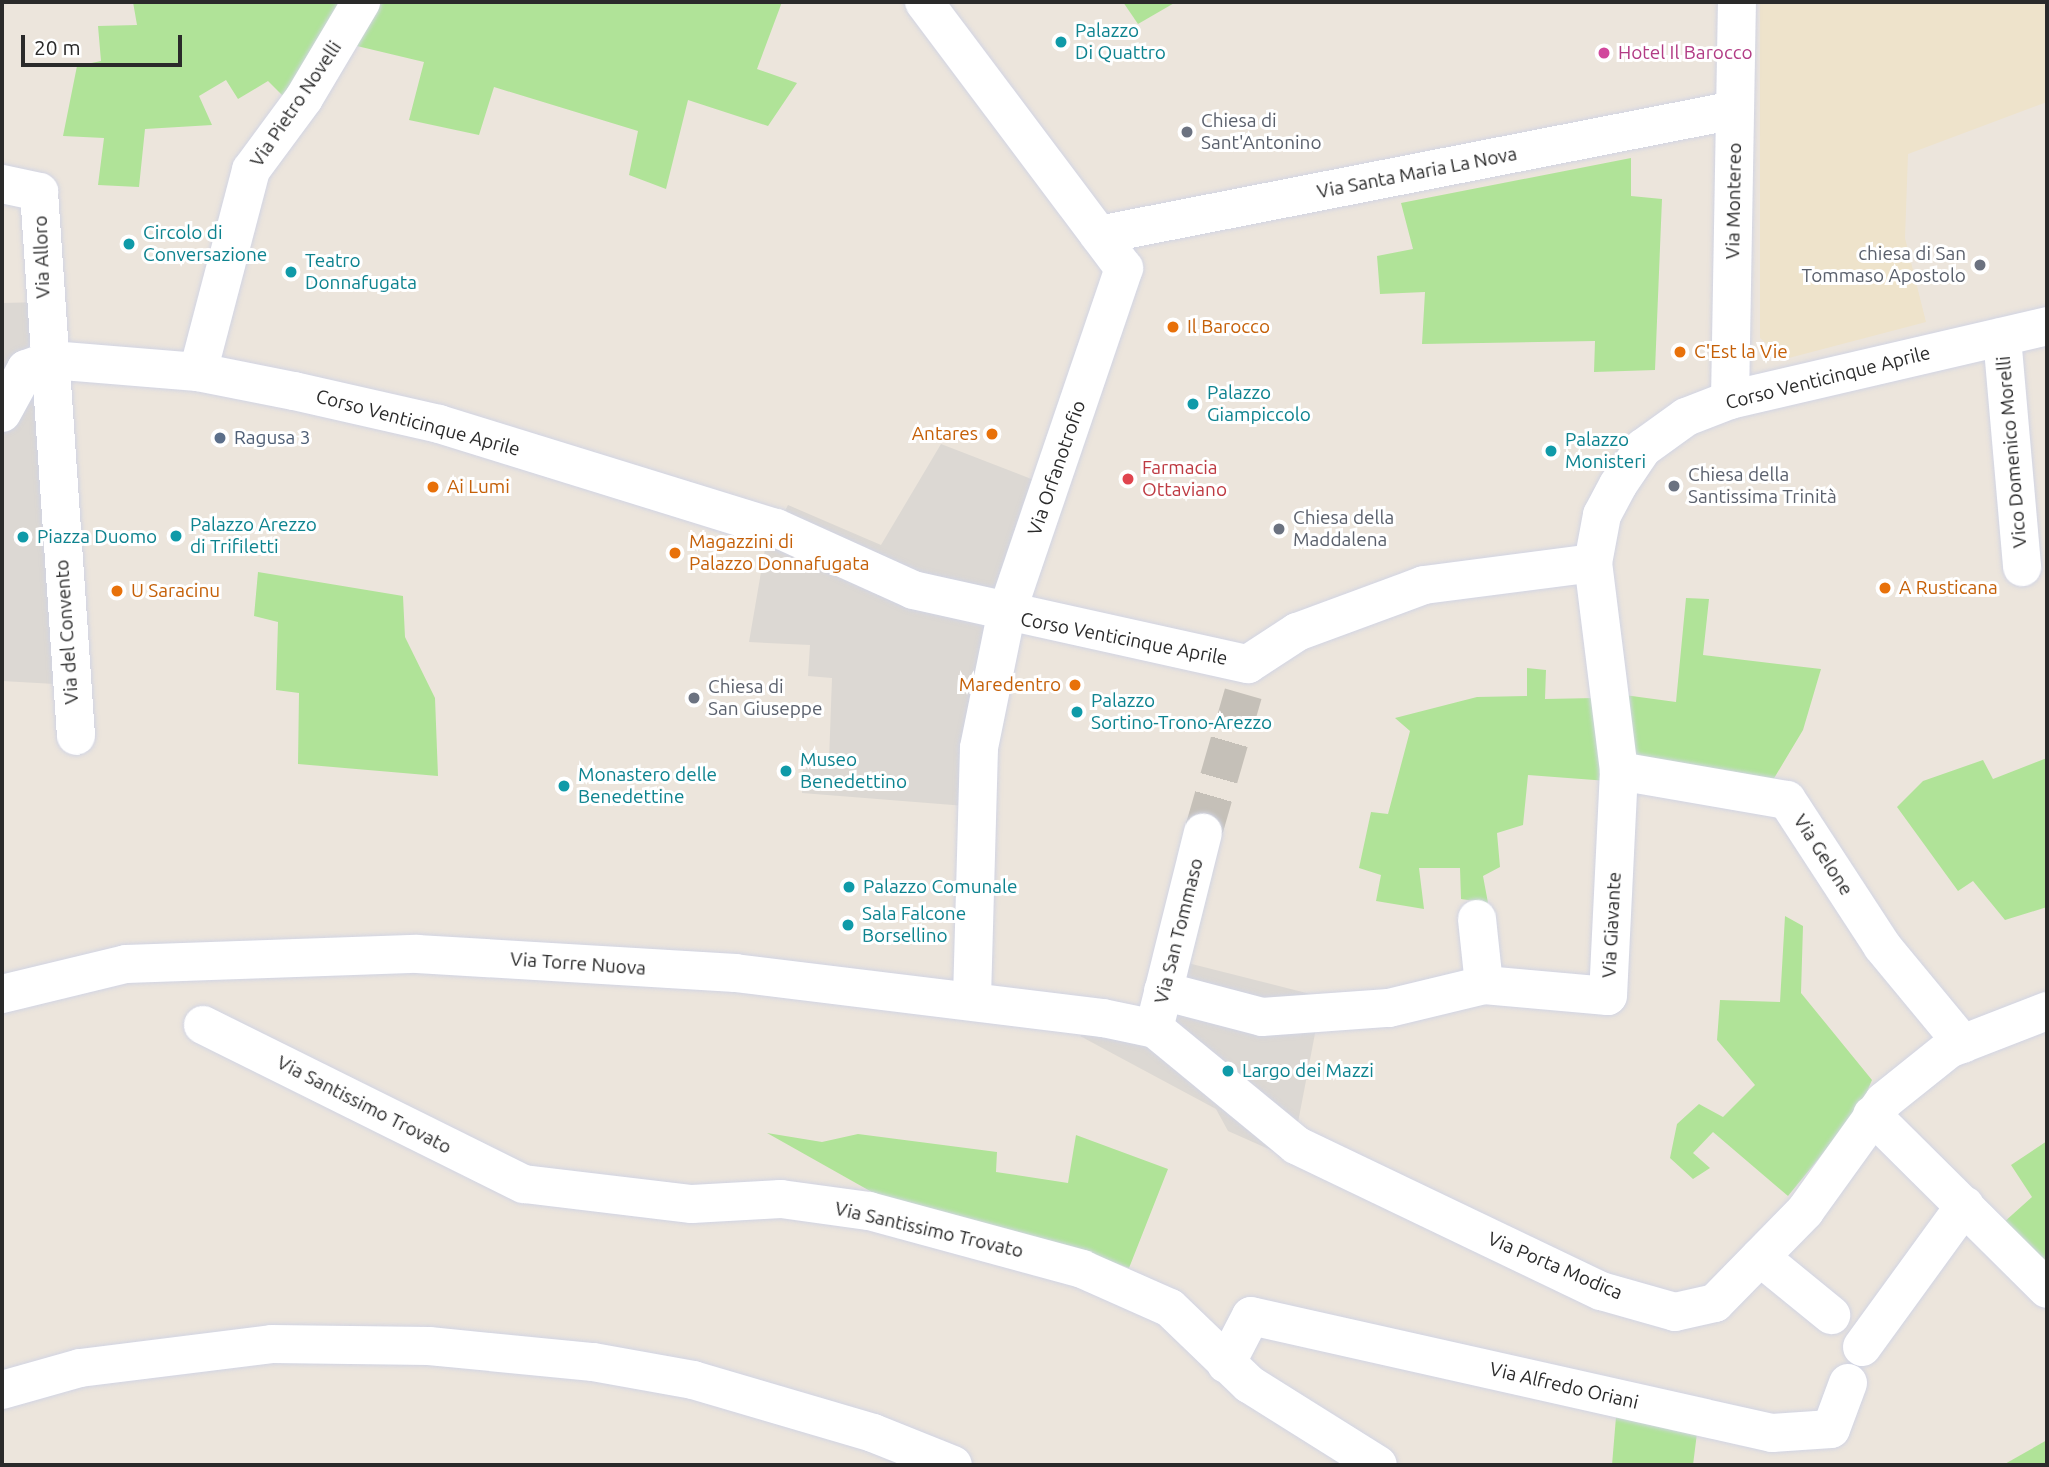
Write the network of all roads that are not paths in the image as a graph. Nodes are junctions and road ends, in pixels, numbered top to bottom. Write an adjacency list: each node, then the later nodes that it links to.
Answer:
1 (361, 2): 10 (street, Via Pietro Novelli)
2 (924, 2): 6 (street, Via Orfanotrofio)
3 (1737, 2): 4 (street, Via Montereo)
4 (1735, 110): 6 (street, Via Santa Maria La Nova); 11 (street, Via Montereo)
5 (2, 184): 9 (street, Via Alloro)
6 (1099, 235): 15 (street, Via Orfanotrofio)
7 (2047, 326): 8 (street, Corso Venticinque Aprile)
8 (2002, 337): 11 (street, Corso Venticinque Aprile); 14 (street, Vico Domenico Morelli)
9 (51, 360): 10 (street, Corso Venticinque Aprile); 12 (street); 16 (street, Via del Convento)
10 (198, 372): 15 (street, Corso Venticinque Aprile)
11 (1730, 400): 13 (street, Corso Venticinque Aprile)
12 (2, 413)
13 (1593, 563): 15 (street, Corso Venticinque Aprile); 17 (street, Via Giavante)
14 (2022, 567)
15 (1006, 615): 23 (street, Via Orfanotrofio)
16 (76, 736)
17 (1619, 771): 20 (street, Via Giavante); 27 (street, Via Gelone)
18 (1203, 833): 21 (street, Via San Tommaso)
19 (1477, 919): 20 (street)
20 (1484, 985): 21 (street, Via Giavante)
21 (1163, 991): 26 (street, Via San Tommaso)
22 (2, 994): 23 (street, Via Torre Nuova)
23 (972, 1001): 26 (street, Via Torre Nuova)
24 (2047, 1012): 27 (street, Via Porta Modica)
25 (203, 1025): 34 (street, Via Santissimo Trovato)
26 (1154, 1029): 30 (street, Via Porta Modica)
27 (1963, 1044): 28 (street, Via Porta Modica)
28 (1871, 1115): 29 (street); 30 (street, Via Porta Modica)
29 (1965, 1205): 31 (street); 33 (street)
30 (1760, 1257): 32 (street)
31 (2047, 1289)
32 (1831, 1315)
33 (1862, 1347)
34 (1226, 1364): 35 (street, Via Alfredo Oriani); 38 (street, Via Santissimo Trovato)
35 (1848, 1383)
36 (2, 1390): 37 (street)
37 (953, 1465)
38 (1378, 1465)

